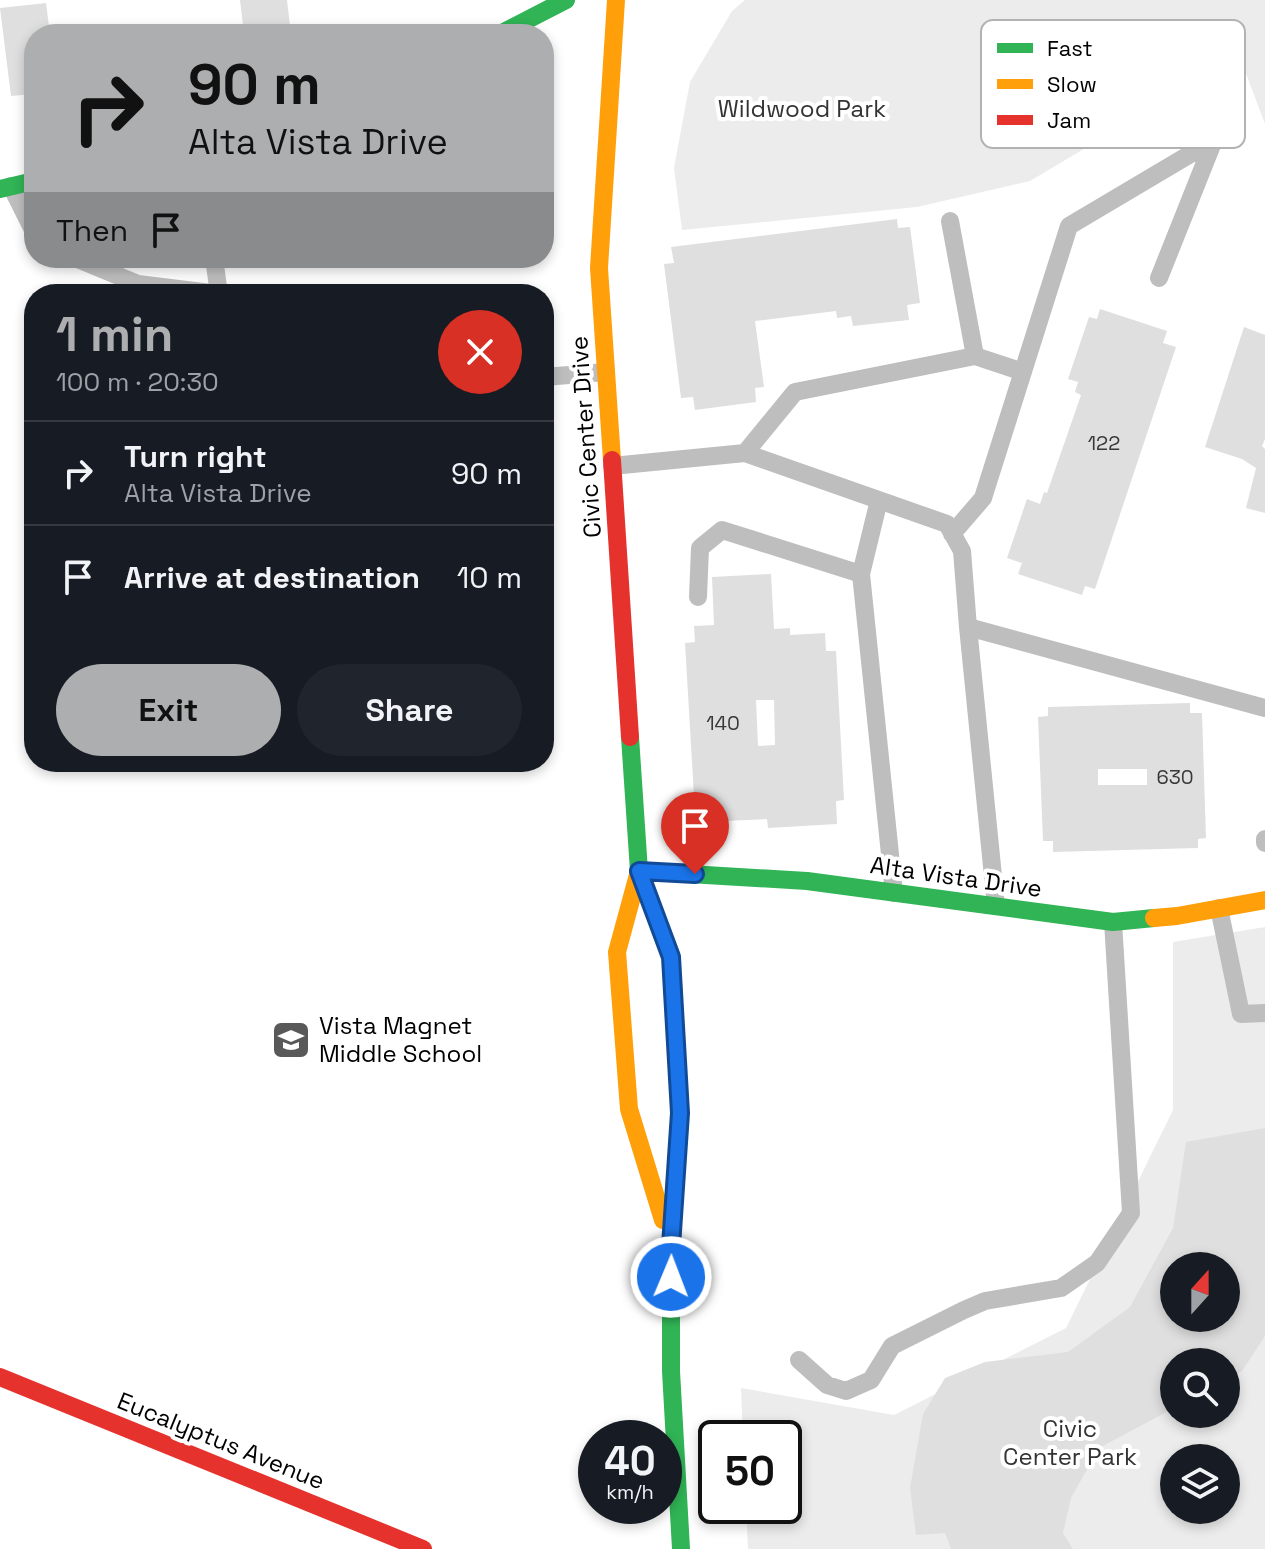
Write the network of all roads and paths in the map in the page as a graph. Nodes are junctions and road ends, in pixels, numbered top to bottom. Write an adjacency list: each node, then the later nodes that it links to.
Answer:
1 (566, 0): 3 (main road)
2 (616, 0): 13 (main road, Civic Center Drive)
3 (519, 24)
4 (1201, 148): 14 (lane)
5 (1211, 148): 10 (lane)
6 (5, 188): 7 (lane)
7 (24, 217)
8 (950, 221): 12 (lane)
9 (99, 268): 11 (lane)
10 (1159, 278)
11 (138, 284)
12 (975, 356): 14 (lane); 16 (lane)
13 (606, 372): 15 (lane); 17 (main road, Civic Center Drive)
14 (1023, 372): 19 (lane)
15 (554, 376)
16 (745, 453): 17 (lane); 18 (lane)
17 (612, 466): 24 (main road, Civic Center Drive)
18 (879, 500): 19 (lane); 20 (lane)
19 (952, 534): 22 (lane)
20 (861, 574): 21 (lane); 25 (lane)
21 (698, 597)
22 (968, 627): 23 (lane); 27 (lane)
23 (1265, 708)
24 (639, 871): 25 (main road, Alta Vista Drive); 31 (main road, Civic Center Drive); 31 (main road, Civic Center Drive)
25 (894, 893): 27 (main road, Alta Vista Drive)
26 (1265, 900): 28 (main road, Alta Vista Drive)
27 (996, 906): 29 (main road, Alta Vista Drive)
28 (1219, 908): 29 (main road, Alta Vista Drive); 30 (lane)
29 (1113, 922): 32 (lane)
30 (1265, 1013)
31 (671, 1246): 35 (main road, Civic Center Drive)
32 (799, 1360)
33 (0, 1377): 34 (main road, Eucalyptus Avenue)
34 (423, 1549)
35 (681, 1549)

